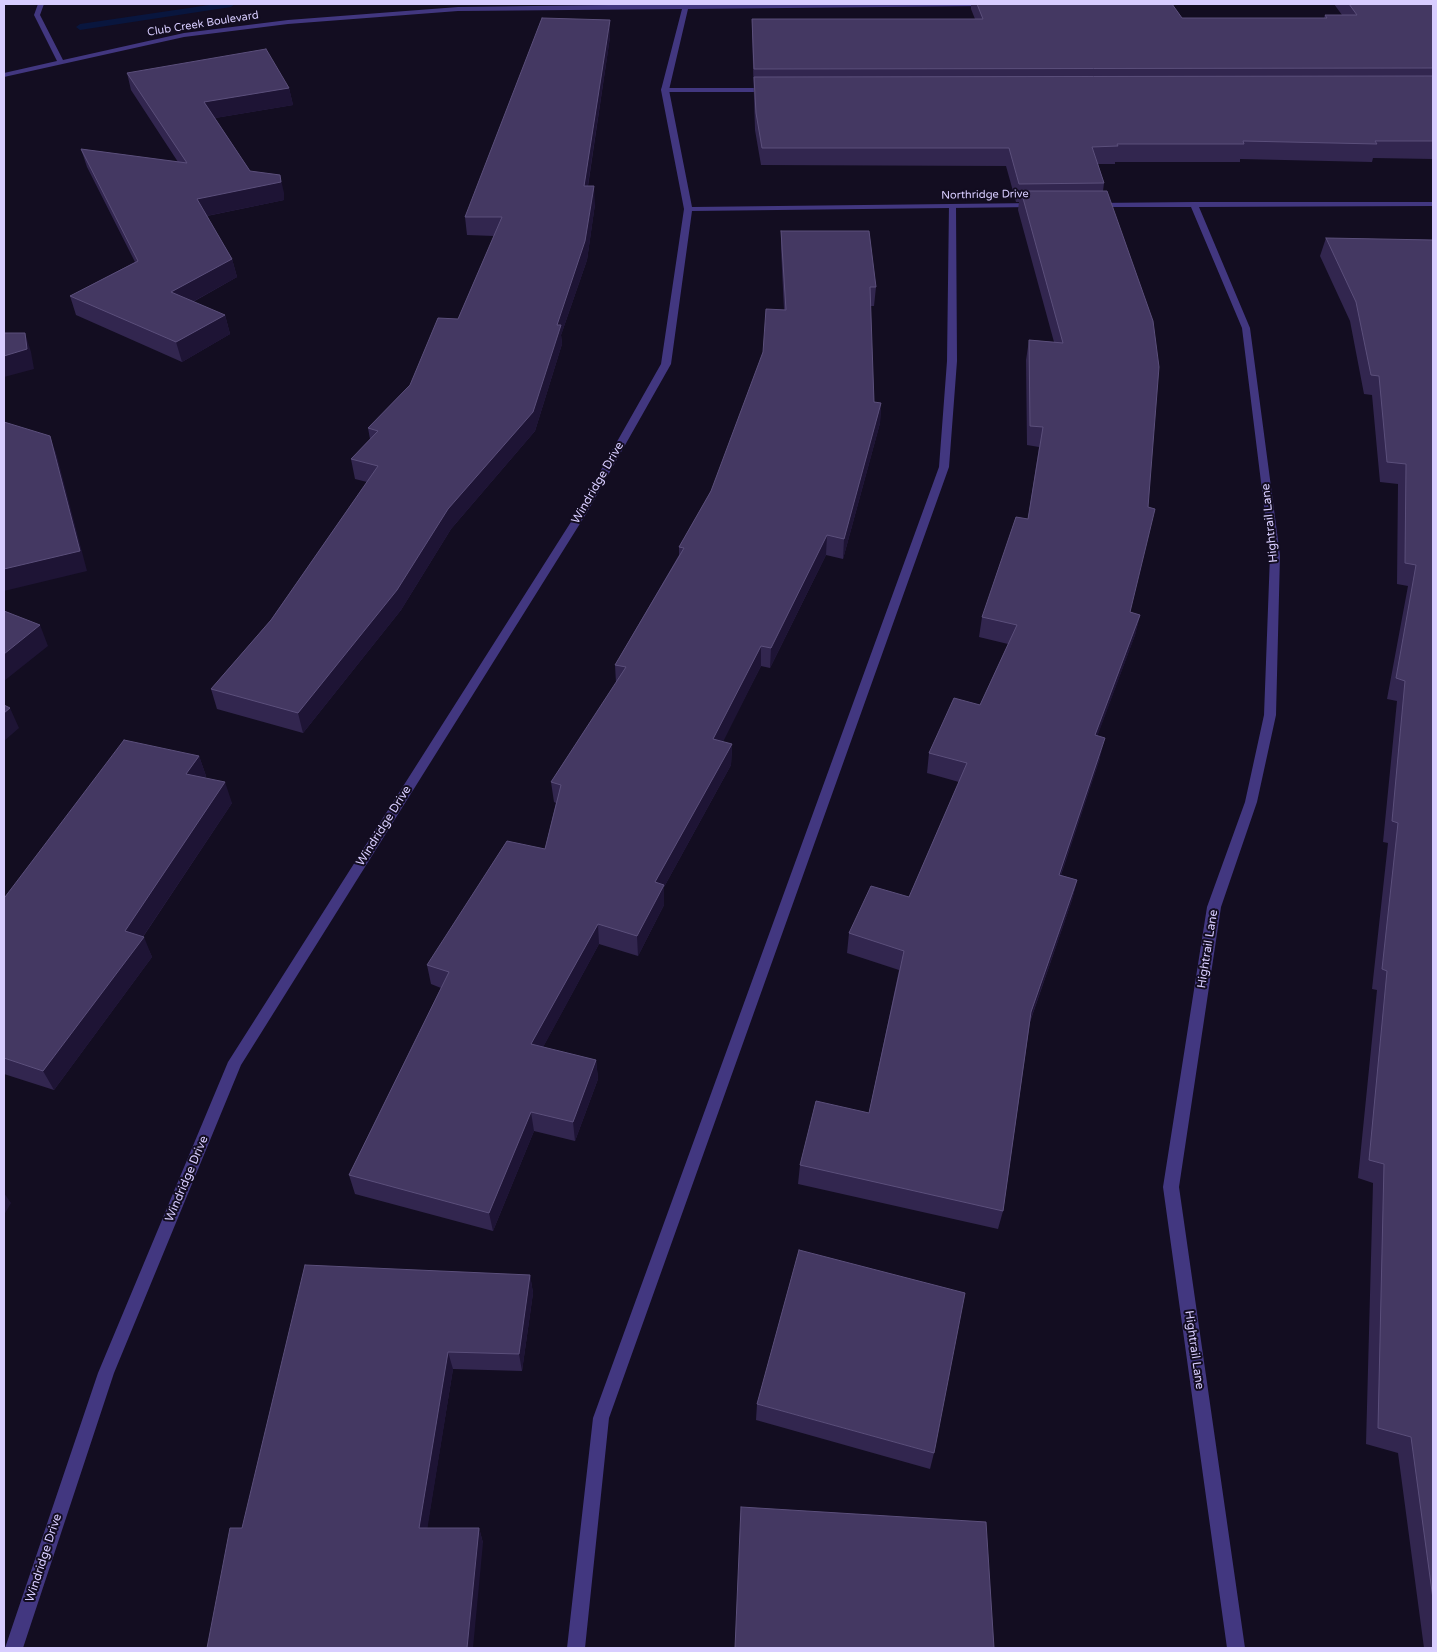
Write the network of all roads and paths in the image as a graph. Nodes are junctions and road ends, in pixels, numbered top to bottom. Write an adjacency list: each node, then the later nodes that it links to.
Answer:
1 (41, 4): 4 (street)
2 (991, 4): 3 (street, Club Creek Boulevard)
3 (686, 5): 4 (street, Club Creek Boulevard); 6 (street, Windridge Drive)
4 (61, 62): 5 (street, Club Creek Boulevard)
5 (4, 75)
6 (665, 90): 7 (street); 13 (street, Windridge Drive)
7 (775, 90)
8 (1194, 204): 10 (street); 11 (street); 16 (street, Hightrail Lane)
9 (1040, 205): 12 (street, Northridge Drive)
10 (1088, 205)
11 (1433, 205)
12 (952, 206): 13 (street, Northridge Drive); 15 (street)
13 (688, 208): 14 (street, Windridge Drive)
14 (14, 1648)
15 (576, 1648)
16 (1236, 1648)

